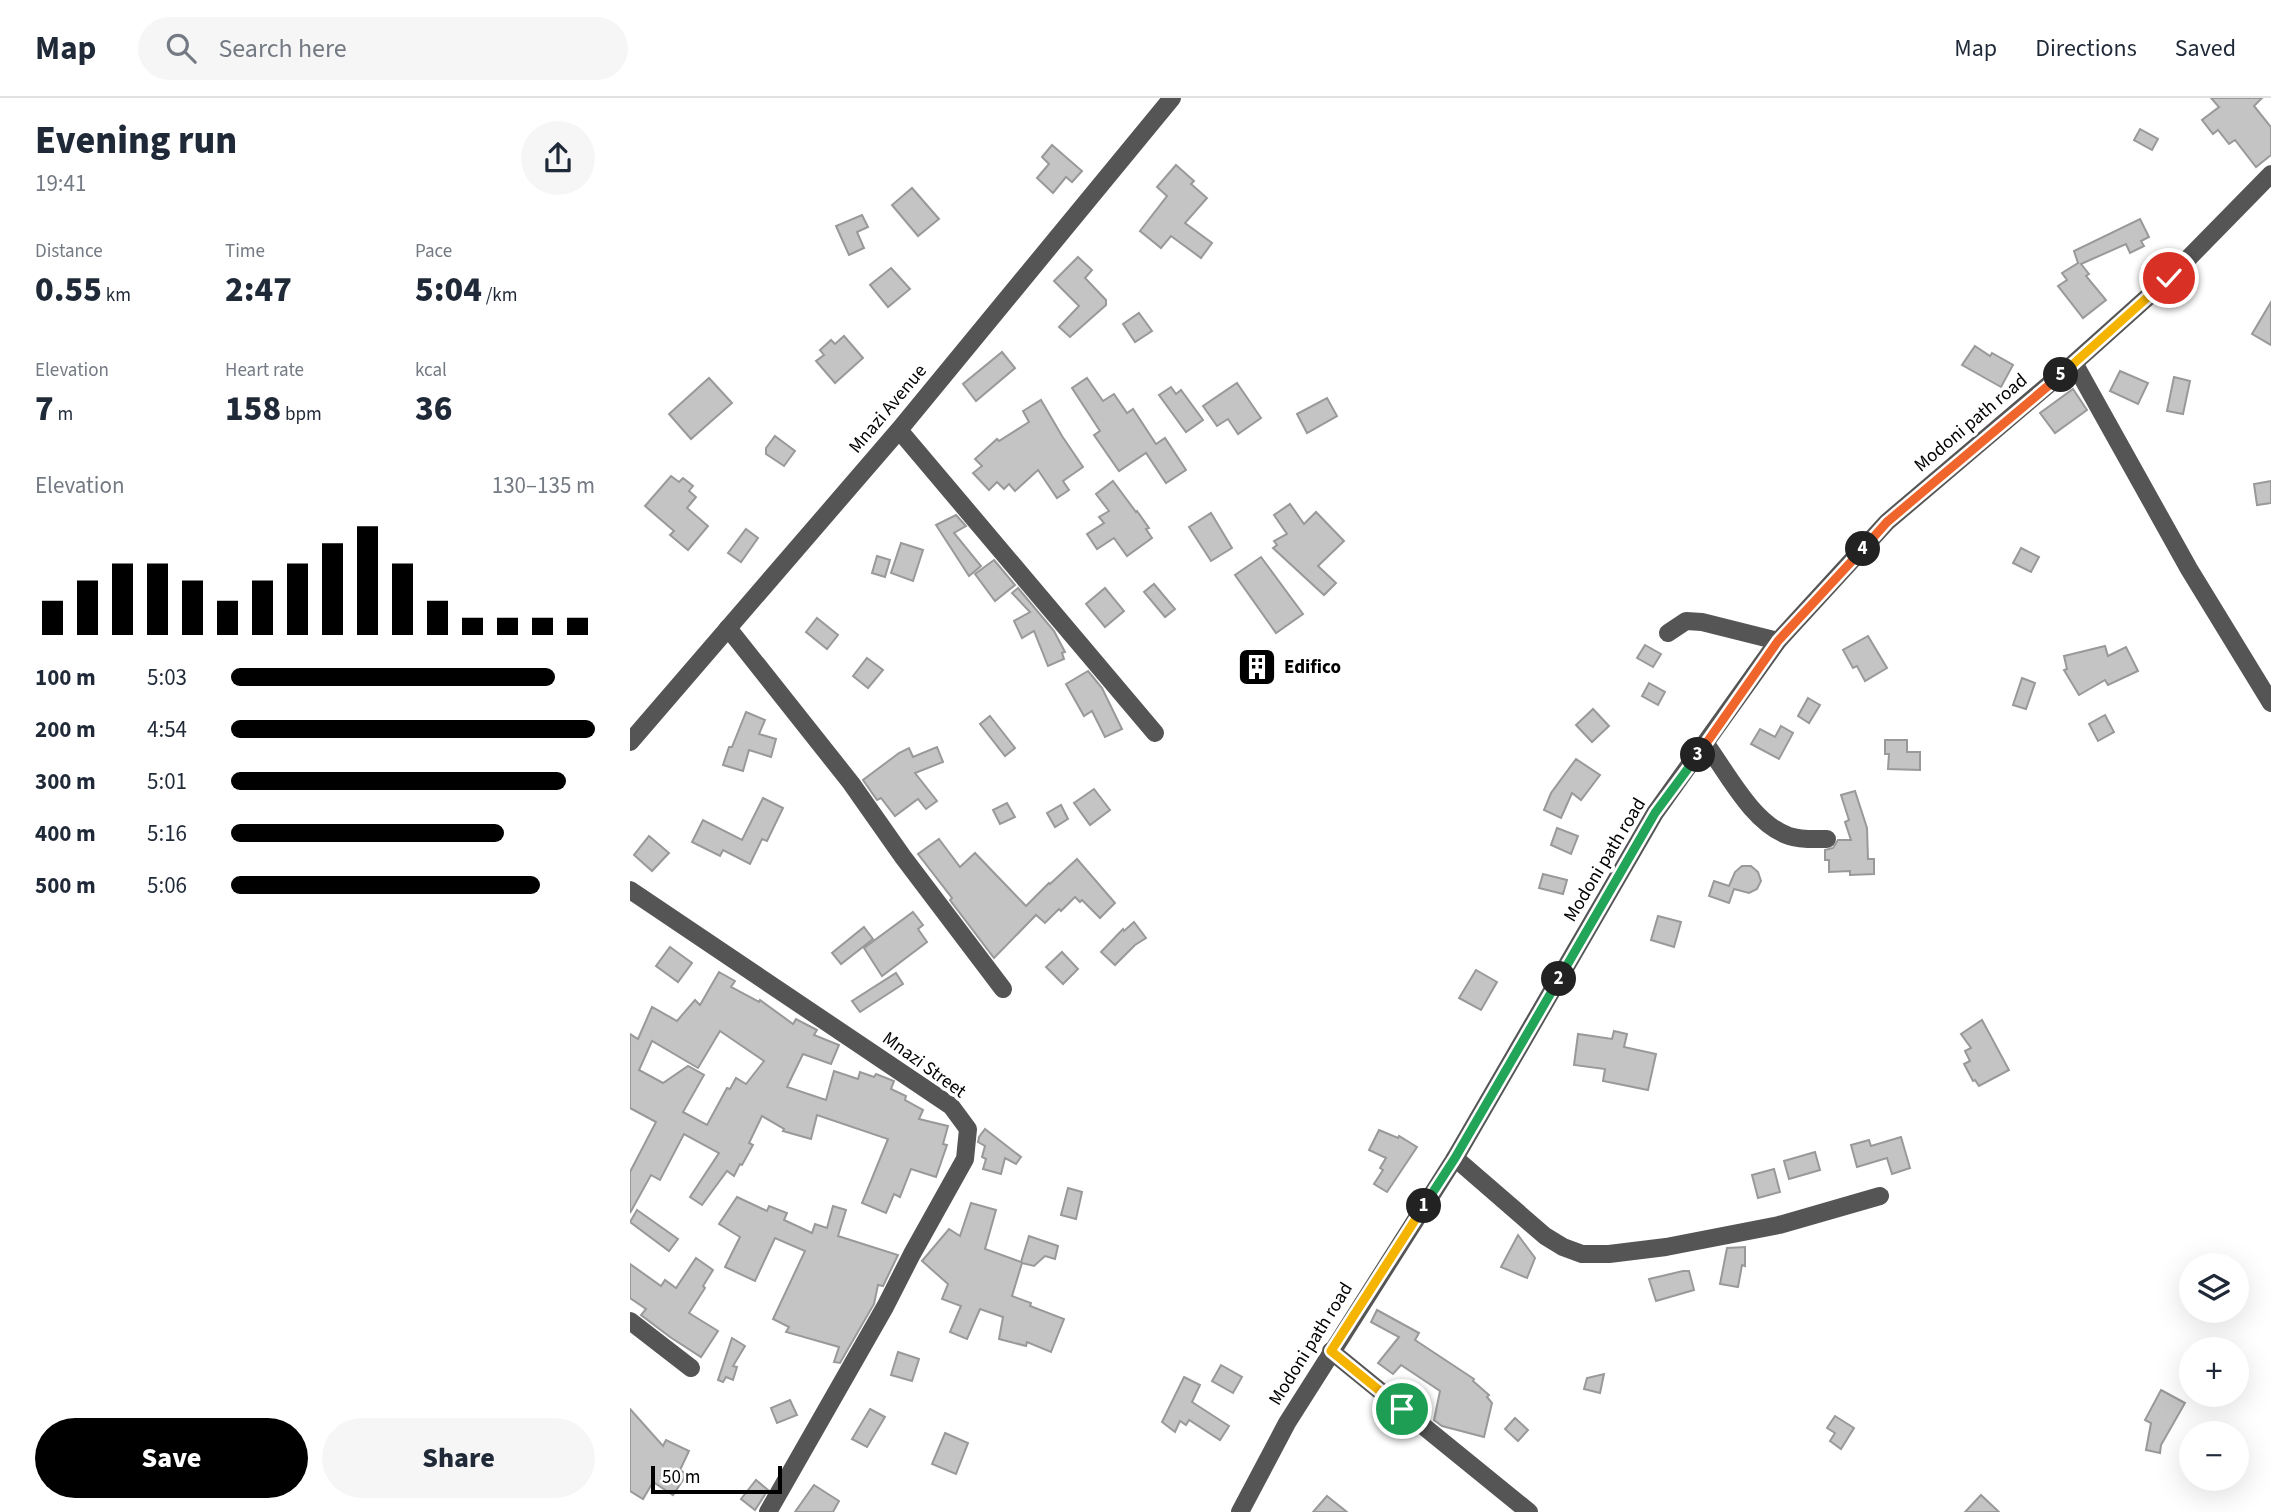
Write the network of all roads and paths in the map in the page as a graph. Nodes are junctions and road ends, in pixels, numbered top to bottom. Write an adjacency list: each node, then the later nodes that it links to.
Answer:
1 (1172, 98): 4 (street, Mnazi Avenue)
2 (2271, 174): 3 (street, Modoni path road)
3 (2074, 363): 7 (street, Modoni path road); 8 (street)
4 (899, 430): 5 (street, Mnazi Avenue); 9 (street)
5 (728, 628): 10 (street, Mnazi Avenue); 14 (street)
6 (1668, 633): 7 (street)
7 (1778, 641): 11 (street, Modoni path road)
8 (2271, 704)
9 (1154, 733)
10 (630, 742)
11 (1706, 744): 12 (street); 15 (street, Modoni path road)
12 (1827, 839)
13 (630, 890): 20 (street, Mnazi Street)
14 (1003, 989)
15 (1455, 1158): 16 (street); 18 (street, Modoni path road)
16 (1880, 1196)
17 (630, 1321): 19 (street)
18 (1331, 1351): 21 (street, Modoni path road); 22 (street)
19 (691, 1368)
20 (768, 1512)
21 (1240, 1512)
22 (1529, 1512)

